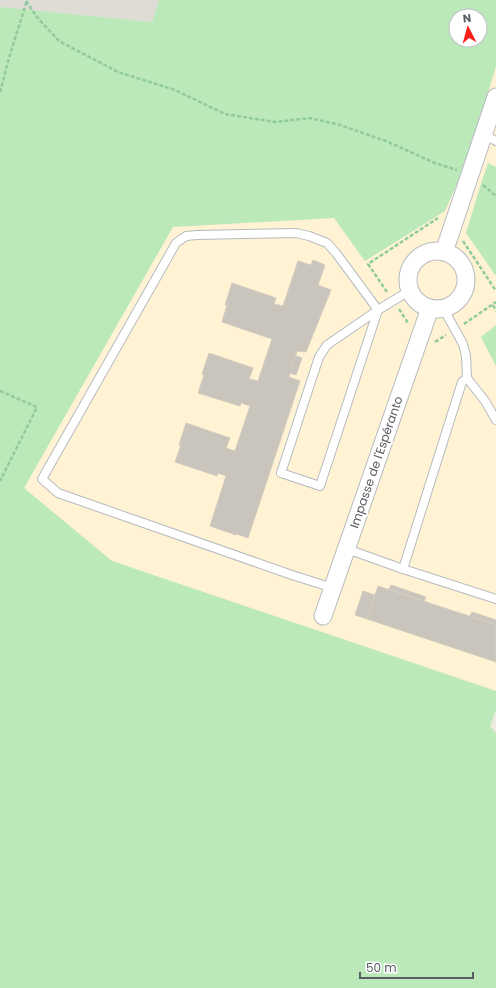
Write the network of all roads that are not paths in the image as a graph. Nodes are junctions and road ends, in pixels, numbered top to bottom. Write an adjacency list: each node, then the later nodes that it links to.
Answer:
1 (496, 97): 2 (street)
2 (490, 138): 3 (street)
3 (444, 252): 4 (street); 5 (street)
4 (410, 291): 5 (street); 6 (lane)
5 (436, 308): 7 (lane); 9 (street, Impasse de l'Espéranto)
6 (378, 310): 6 (lane); 11 (lane)
7 (467, 378): 8 (lane); 10 (lane)
8 (496, 420)
9 (347, 549): 10 (lane); 11 (street, Impasse de l'Espéranto)
10 (403, 569): 12 (lane)
11 (333, 588): 13 (street, Impasse de l'Espéranto)
12 (496, 599)
13 (323, 616)

